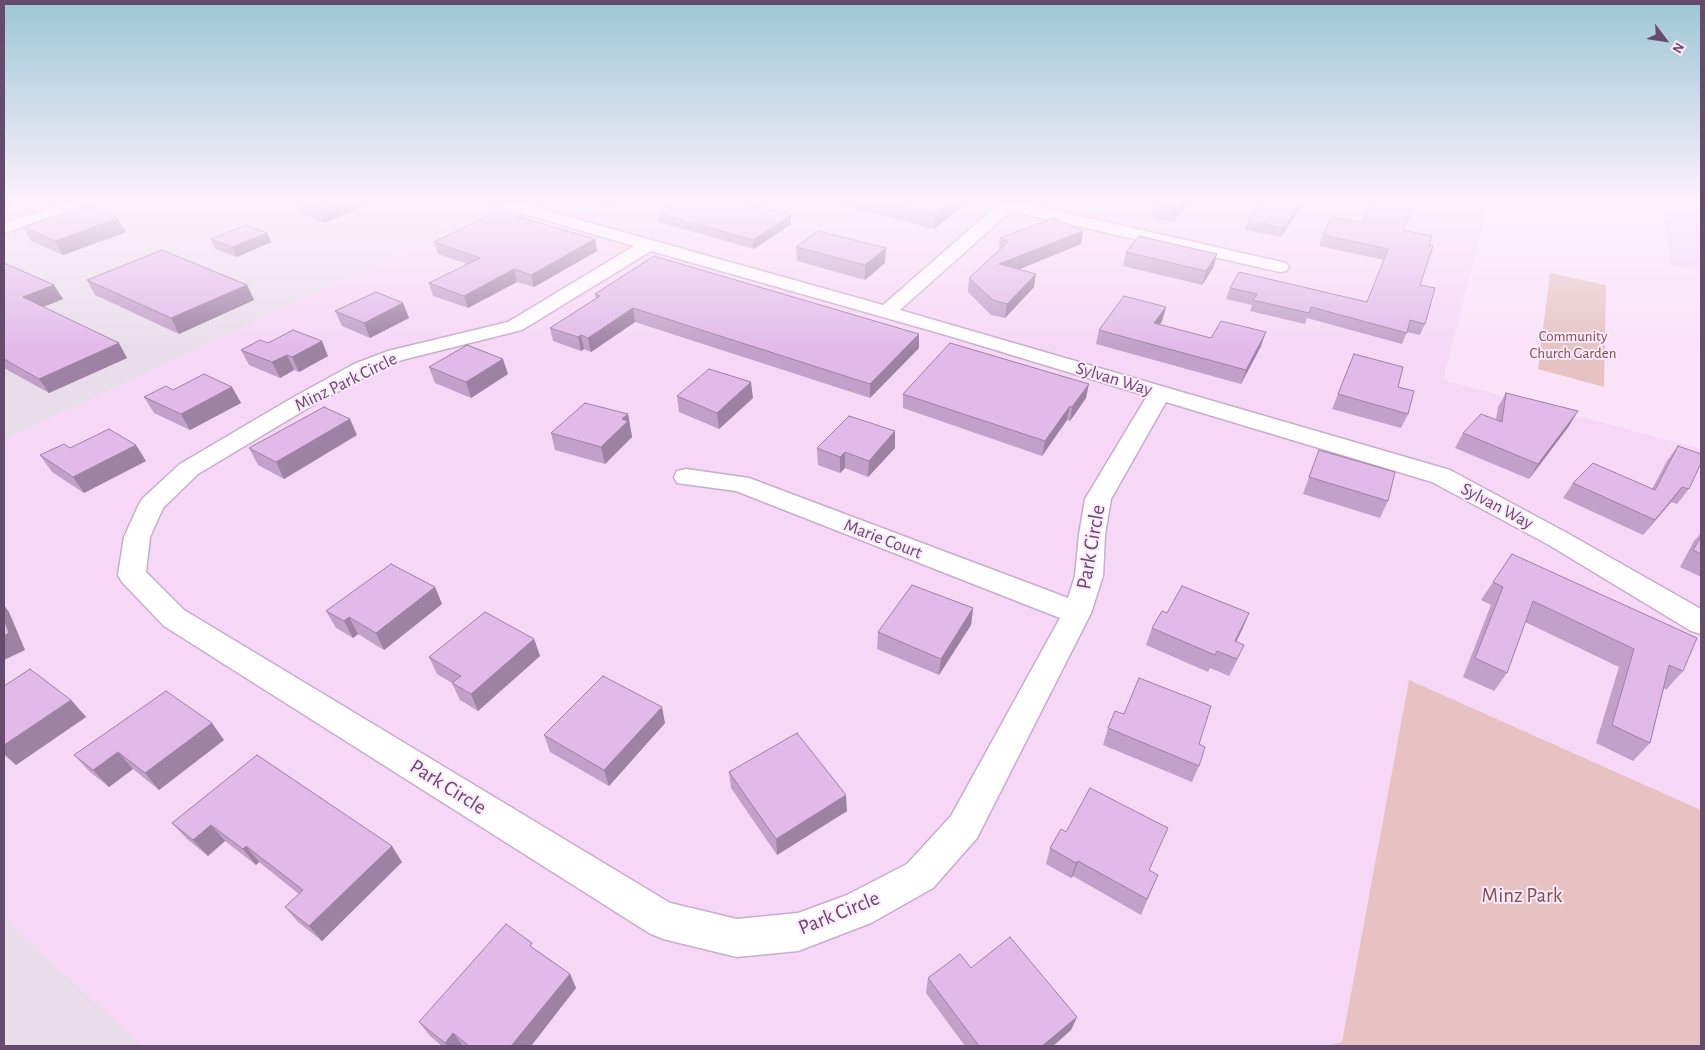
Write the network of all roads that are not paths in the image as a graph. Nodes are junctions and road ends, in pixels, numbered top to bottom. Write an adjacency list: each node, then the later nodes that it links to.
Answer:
1 (638, 251): 9 (street, Minz Park Circle)
2 (669, 251): 6 (street, Sylvan Way)
3 (954, 251): 6 (street)
4 (1212, 251): 5 (street)
5 (1280, 267)
6 (885, 312): 7 (street, Sylvan Way)
7 (1160, 393): 10 (street, Park Circle); 11 (street, Sylvan Way)
8 (686, 477): 10 (street, Marie Court)
9 (132, 575): 10 (street, Park Circle)
10 (1077, 613)
11 (1701, 622)

